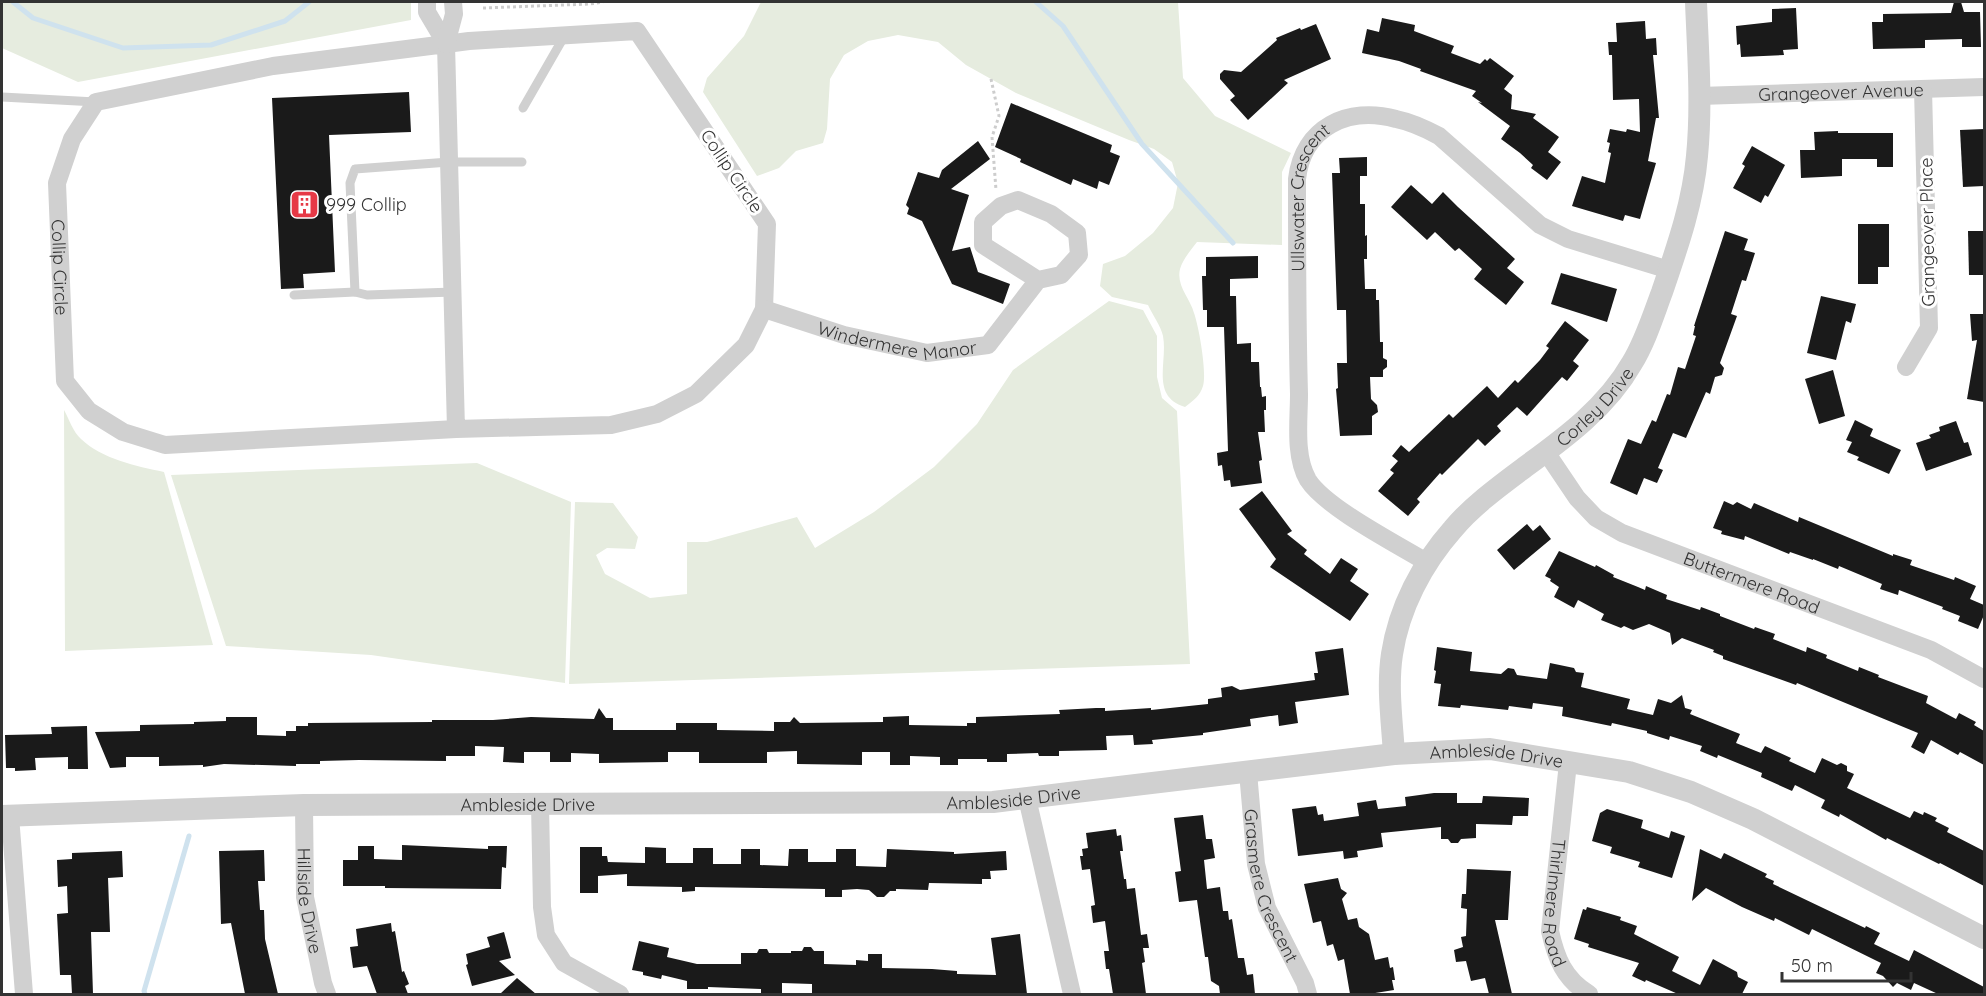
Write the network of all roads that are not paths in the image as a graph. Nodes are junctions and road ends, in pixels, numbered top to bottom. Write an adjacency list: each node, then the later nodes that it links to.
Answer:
1 (427, 2): 5 (street)
2 (453, 2): 5 (street)
3 (1696, 2): 8 (street, Corley Drive)
4 (565, 35): 5 (street, Collip Circle); 11 (lane); 19 (street, Collip Circle)
5 (446, 44): 10 (street, Collip Circle); 12 (street)
6 (1984, 87): 7 (street, Grangeover Avenue)
7 (1923, 90): 8 (street, Grangeover Avenue); 20 (street, Grangeover Place)
8 (1699, 96): 14 (street, Corley Drive)
9 (2, 97): 10 (lane)
10 (96, 102): 21 (street, Collip Circle)
11 (523, 108)
12 (449, 162): 13 (lane); 16 (lane); 17 (street)
13 (522, 162)
14 (1669, 270): 22 (street, Corley Drive); 23 (street, Ullswater Crescent)
15 (1038, 280): 15 (street); 19 (street, Windermere Manor)
16 (355, 292): 17 (lane); 18 (lane)
17 (453, 292): 21 (street)
18 (294, 295)
19 (764, 309): 21 (street, Collip Circle)
20 (1906, 367)
21 (456, 429)
22 (1546, 452): 23 (street, Corley Drive); 24 (street, Buttermere Road)
23 (1428, 563): 25 (street, Corley Drive)
24 (1984, 679)
25 (1394, 754): 26 (street, Ambleside Drive); 27 (street, Ambleside Drive)
26 (1568, 763): 32 (street, Ambleside Drive); 38 (street, Thirlmere Road)
27 (1248, 772): 28 (street, Ambleside Drive); 37 (street, Grasmere Crescent)
28 (1027, 798): 29 (street, Ambleside Drive); 36 (street)
29 (540, 804): 30 (street, Ambleside Drive); 35 (street)
30 (304, 806): 31 (street, Ambleside Drive); 34 (street, Hillside Drive)
31 (6, 816): 33 (street)
32 (1984, 938)
33 (24, 994)
34 (327, 994)
35 (620, 994)
36 (1072, 994)
37 (1308, 994)
38 (1589, 994)

